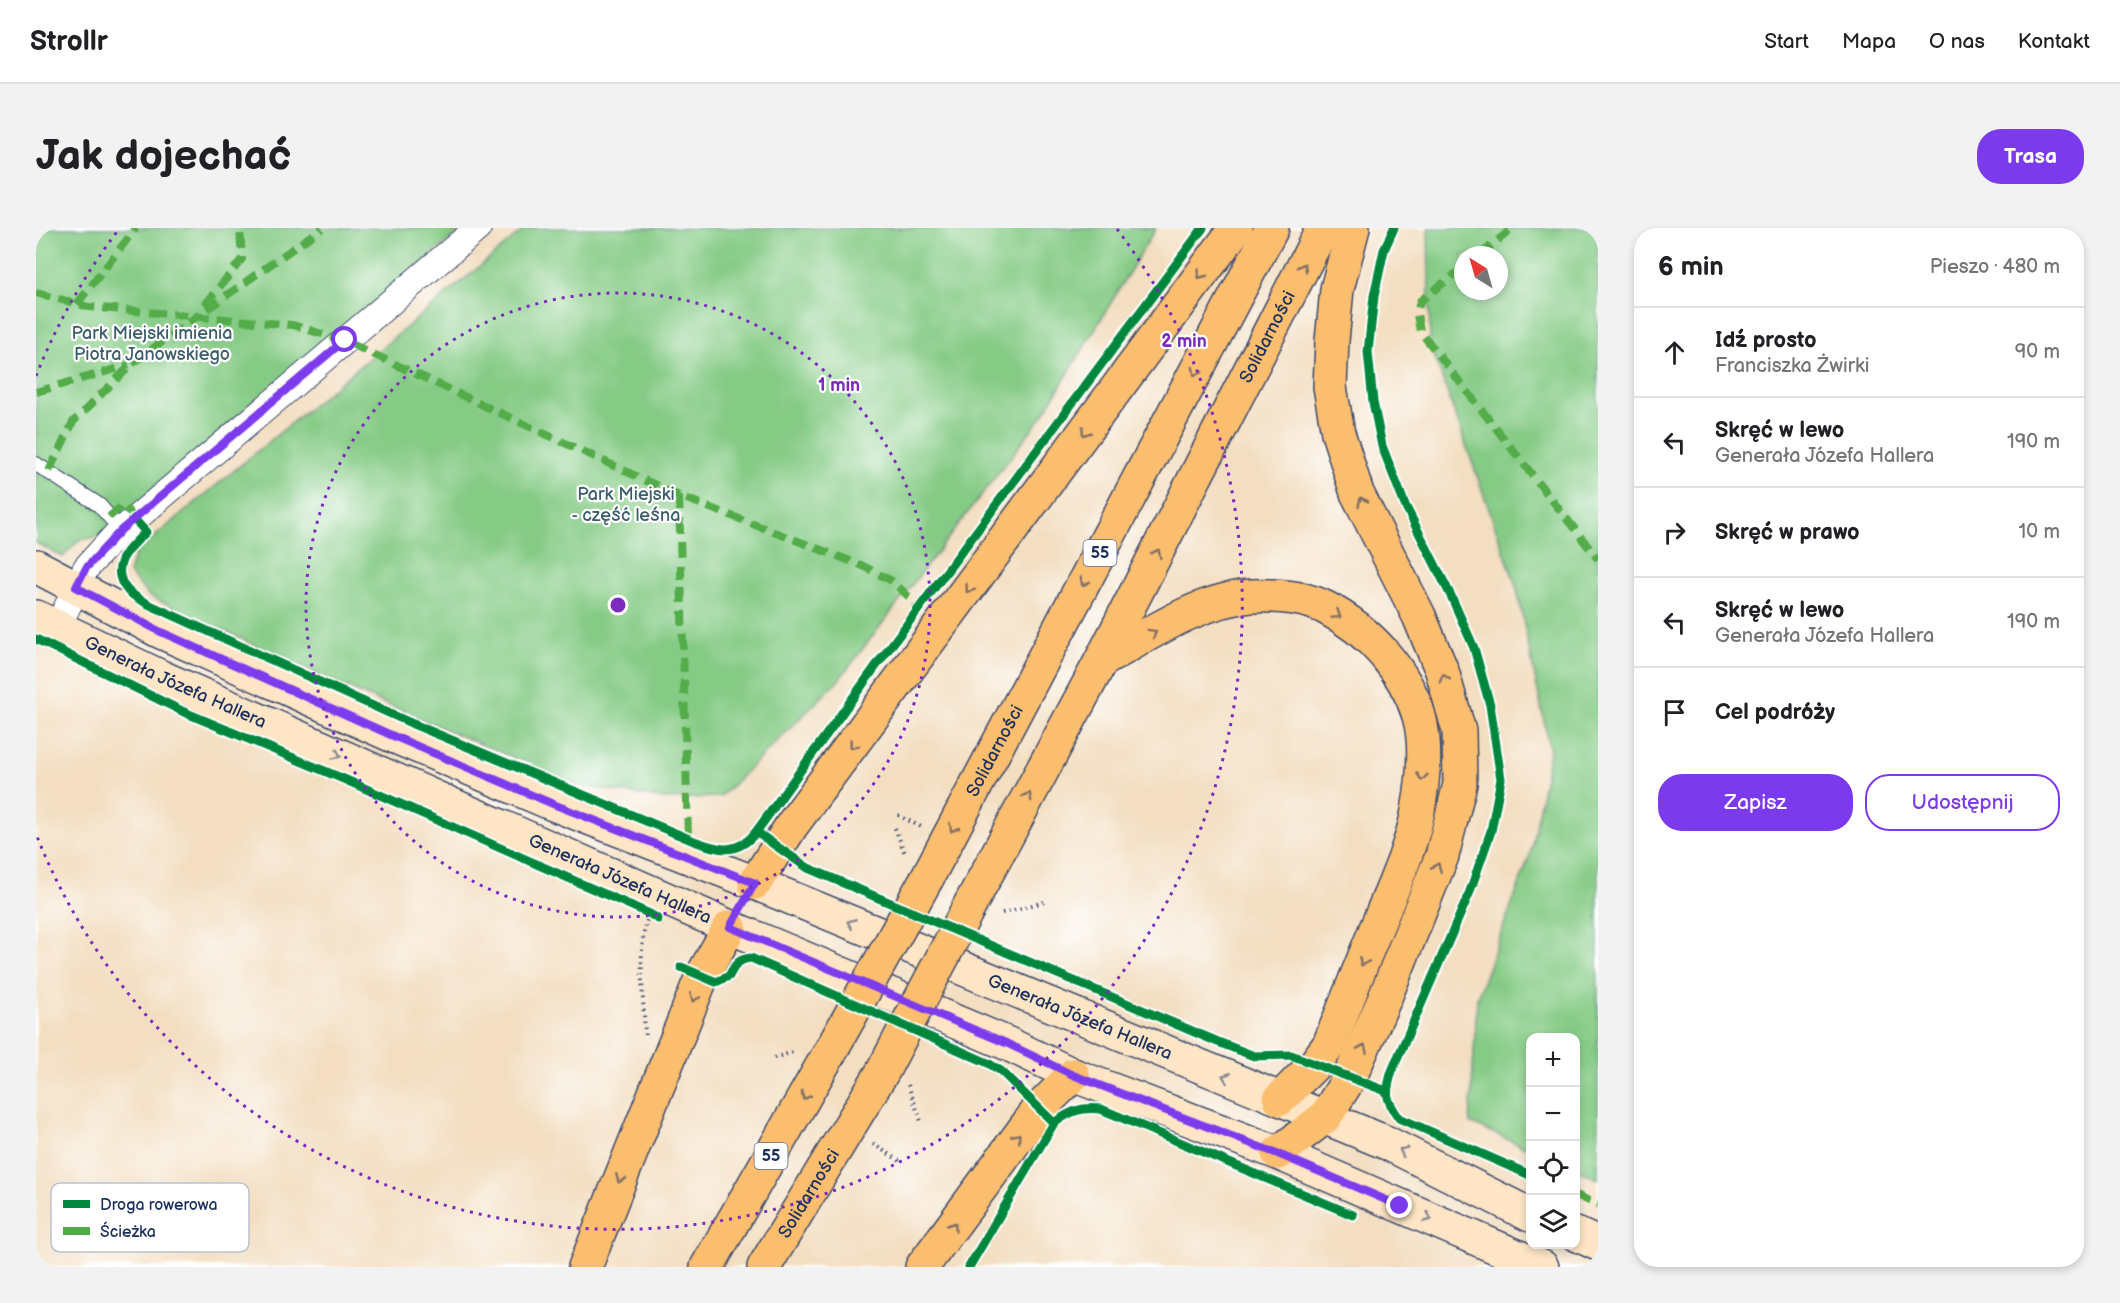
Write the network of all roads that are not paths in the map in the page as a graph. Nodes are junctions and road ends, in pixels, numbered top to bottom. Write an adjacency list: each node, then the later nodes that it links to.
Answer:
1 (478, 228): 7 (street)
2 (1236, 228): 12 (main road, one-way to 12)
3 (1272, 228): 22 (main road, Solidarności / 55, one-way to 22, bridge)
4 (1323, 228): 11 (main road, Solidarności, one-way to 4)
5 (1353, 228): 16 (main road, one-way to 5)
6 (36, 464): 7 (lane)
7 (121, 530): 9 (street)
8 (36, 566): 9 (main road, Generała Józefa Hallera)
9 (76, 587): 10 (street); 12 (main road, Generała Józefa Hallera)
10 (47, 622): 13 (main road, Generała Józefa Hallera, one-way to 13)
11 (1101, 661): 15 (main road, one-way to 15); 23 (main road, Solidarności, one-way to 11, bridge)
12 (755, 883): 13 (main road); 15 (main road, Generała Józefa Hallera, one-way to 12)
13 (730, 927): 14 (main road, Generała Józefa Hallera); 21 (main road, one-way to 21)
14 (1073, 1075): 17 (main road, Generała Józefa Hallera); 24 (main road, one-way to 14)
15 (1280, 1099): 16 (main road, Generała Józefa Hallera)
16 (1325, 1117): 17 (main road); 18 (main road, Generała Józefa Hallera, one-way to 16)
17 (1278, 1154): 25 (main road, Generała Józefa Hallera, one-way to 25)
18 (1526, 1213)
19 (1580, 1236): 20 (main road)
20 (1598, 1244)
21 (585, 1267)
22 (707, 1267)
23 (764, 1267)
24 (922, 1267)
25 (1542, 1267)

